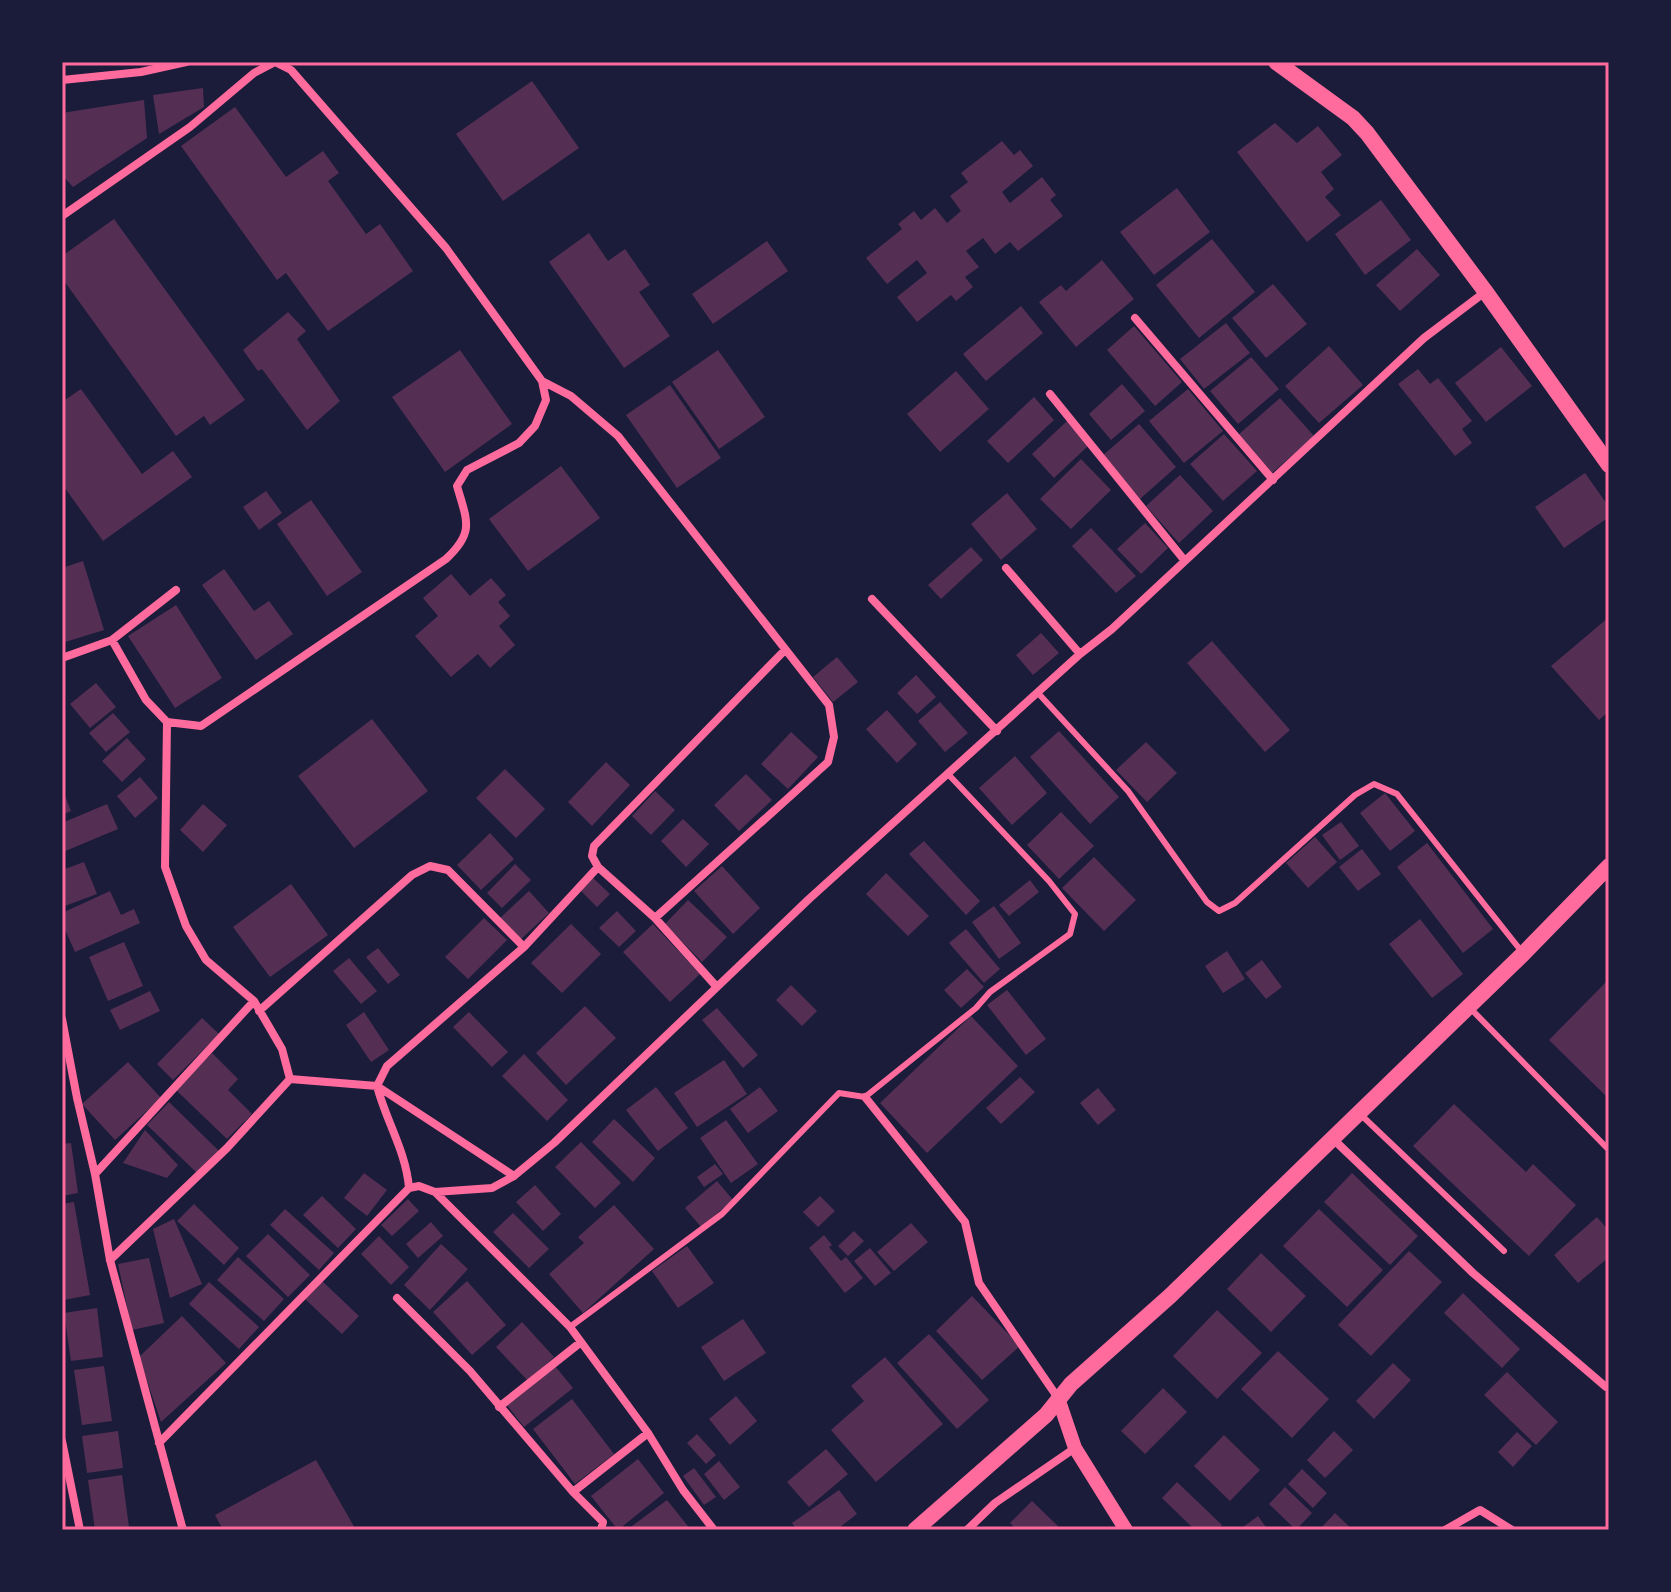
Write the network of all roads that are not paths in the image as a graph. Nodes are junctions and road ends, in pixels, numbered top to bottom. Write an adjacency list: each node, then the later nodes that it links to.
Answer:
1 (186, 62): 3 (street)
2 (1276, 62): 5 (main road)
3 (62, 80)
4 (62, 216): 7 (street)
5 (1485, 291): 9 (main road); 10 (street)
6 (1135, 318): 10 (street)
7 (542, 381): 16 (street); 20 (street)
8 (1050, 394): 11 (street)
9 (1609, 465)
10 (1273, 480): 11 (street)
11 (1185, 561): 17 (street)
12 (1006, 568): 17 (street)
13 (176, 590): 15 (street)
14 (872, 599): 21 (street)
15 (112, 640): 18 (street); 20 (street)
16 (785, 650): 24 (street); 25 (street)
17 (1080, 654): 19 (street)
18 (62, 658)
19 (1038, 693): 21 (street); 27 (lane)
20 (167, 722): 29 (street)
21 (997, 731): 22 (street)
22 (948, 774): 28 (street); 35 (lane)
23 (1609, 866): 27 (main road)
24 (598, 867): 25 (street); 26 (street)
25 (655, 918): 28 (street)
26 (524, 947): 31 (street); 34 (street)
27 (1523, 954): 30 (main road)
28 (716, 986): 40 (street)
29 (254, 1001): 31 (street); 39 (street)
30 (1467, 1006): 36 (main road); 38 (lane)
31 (259, 1011): 33 (street)
32 (62, 1019): 39 (street)
33 (290, 1079): 34 (street); 44 (street)
34 (377, 1086): 40 (street); 41 (street)
35 (865, 1097): 46 (lane); 49 (street)
36 (1359, 1113): 37 (main road); 43 (lane)
37 (1331, 1137): 48 (street); 49 (main road)
38 (1609, 1150)
39 (95, 1174): 44 (street)
40 (514, 1176): 42 (street)
41 (409, 1188): 42 (street); 54 (street)
42 (435, 1192): 46 (street)
43 (1504, 1251)
44 (110, 1260): 54 (street)
45 (397, 1298): 50 (street)
46 (570, 1327): 47 (street)
47 (581, 1342): 50 (street); 52 (street)
48 (1609, 1386)
49 (1058, 1398): 51 (main road); 55 (street)
50 (499, 1407): 56 (street)
51 (1043, 1411): 61 (main road); 62 (main road)
52 (648, 1433): 56 (street); 60 (street)
53 (62, 1441): 57 (street)
54 (159, 1443): 58 (street)
55 (1075, 1448): 63 (street); 64 (street)
56 (573, 1492): 59 (street)
57 (80, 1530)
58 (183, 1530)
59 (601, 1530)
60 (714, 1530)
61 (900, 1530)
62 (915, 1530)
63 (967, 1530)
64 (1126, 1530)
65 (1445, 1530): 66 (street)
66 (1512, 1530)

